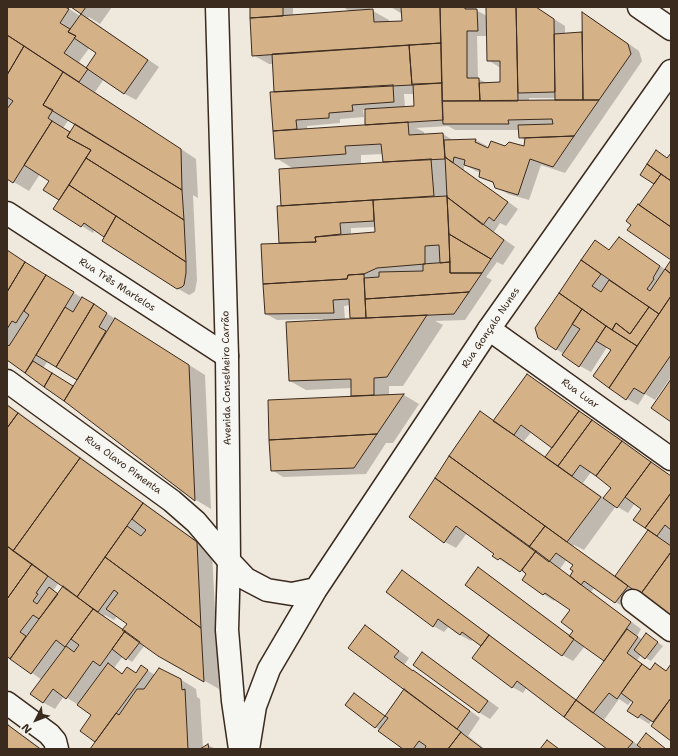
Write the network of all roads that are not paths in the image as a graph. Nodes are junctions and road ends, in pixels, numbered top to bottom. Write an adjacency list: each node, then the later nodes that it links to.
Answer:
1 (217, 7): 7 (main road, Avenida Conselheiro Carrão)
2 (639, 7): 3 (main road)
3 (671, 30)
4 (671, 71): 6 (main road, Rua Gonçalo Nunes)
5 (7, 213): 7 (main road, Rua Três Martelos)
6 (489, 329): 9 (main road, Rua Luar); 11 (main road, Rua Gonçalo Nunes)
7 (227, 356): 10 (main road, Avenida Conselheiro Carrão)
8 (7, 381): 10 (main road, Rua Olavo Pimenta)
9 (671, 459)
10 (229, 561): 11 (main road, Rua Olavo Pimenta); 16 (main road, Avenida Conselheiro Carrão)
11 (316, 589): 17 (main road)
12 (633, 601): 13 (main road)
13 (671, 630)
14 (7, 703): 15 (main road)
15 (57, 749)
16 (240, 749)
17 (248, 749)

